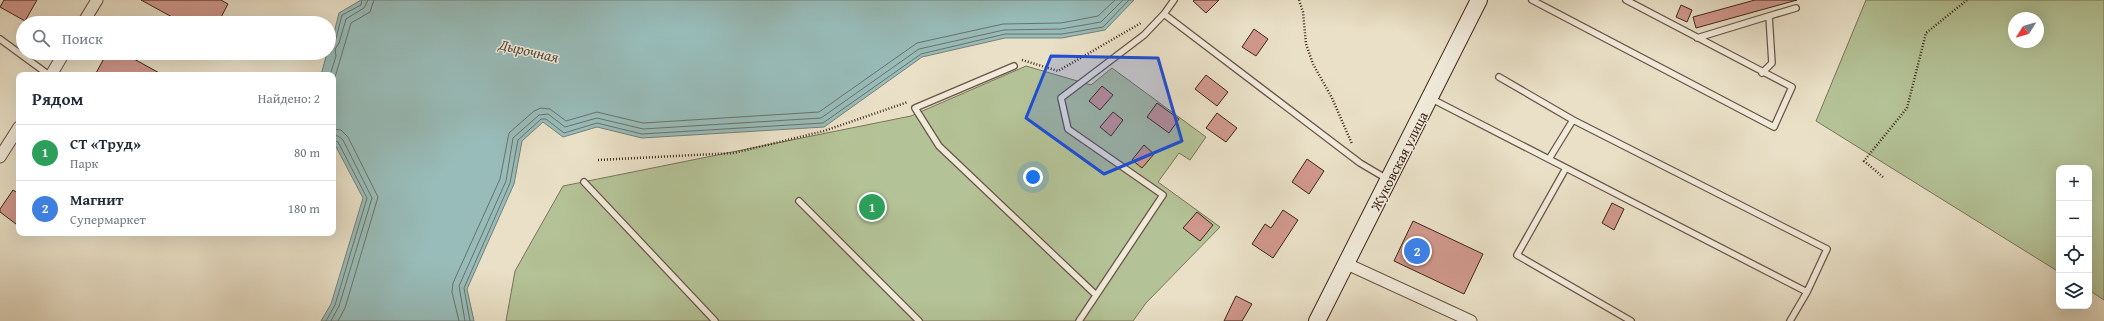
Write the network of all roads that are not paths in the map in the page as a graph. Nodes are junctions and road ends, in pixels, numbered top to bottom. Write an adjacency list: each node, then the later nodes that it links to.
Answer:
1 (97, 0): 8 (street)
2 (1174, 0): 7 (lane)
3 (1479, 0): 20 (main road, Жуковская улица)
4 (1532, 0): 18 (lane)
5 (1626, 0): 10 (lane)
6 (1796, 8): 9 (lane)
7 (1164, 14): 26 (lane); 31 (lane)
8 (87, 16)
9 (1769, 16): 10 (lane); 18 (lane)
10 (1697, 38): 18 (lane)
11 (0, 39): 12 (lane)
12 (16, 51)
13 (29, 60): 16 (lane)
14 (60, 60): 17 (street)
15 (1014, 66): 31 (lane)
16 (46, 72)
17 (52, 72)
18 (1762, 73)
19 (1499, 77): 21 (lane)
20 (1430, 98): 24 (lane); 26 (main road, Жуковская улица)
21 (1573, 120): 24 (lane); 30 (lane)
22 (16, 132): 23 (street)
23 (0, 157)
24 (1549, 159): 25 (lane)
25 (1566, 168): 30 (lane); 37 (lane)
26 (1388, 180): 29 (main road, Жуковская улица)
27 (584, 182): 32 (lane)
28 (799, 201): 33 (lane)
29 (1347, 264): 35 (main road, Жуковская улица); 36 (street)
30 (1807, 292): 38 (lane)
31 (1096, 295): 34 (lane)
32 (715, 321)
33 (919, 321)
34 (1079, 321)
35 (1317, 321)
36 (1471, 321)
37 (1631, 321)
38 (1790, 321)

